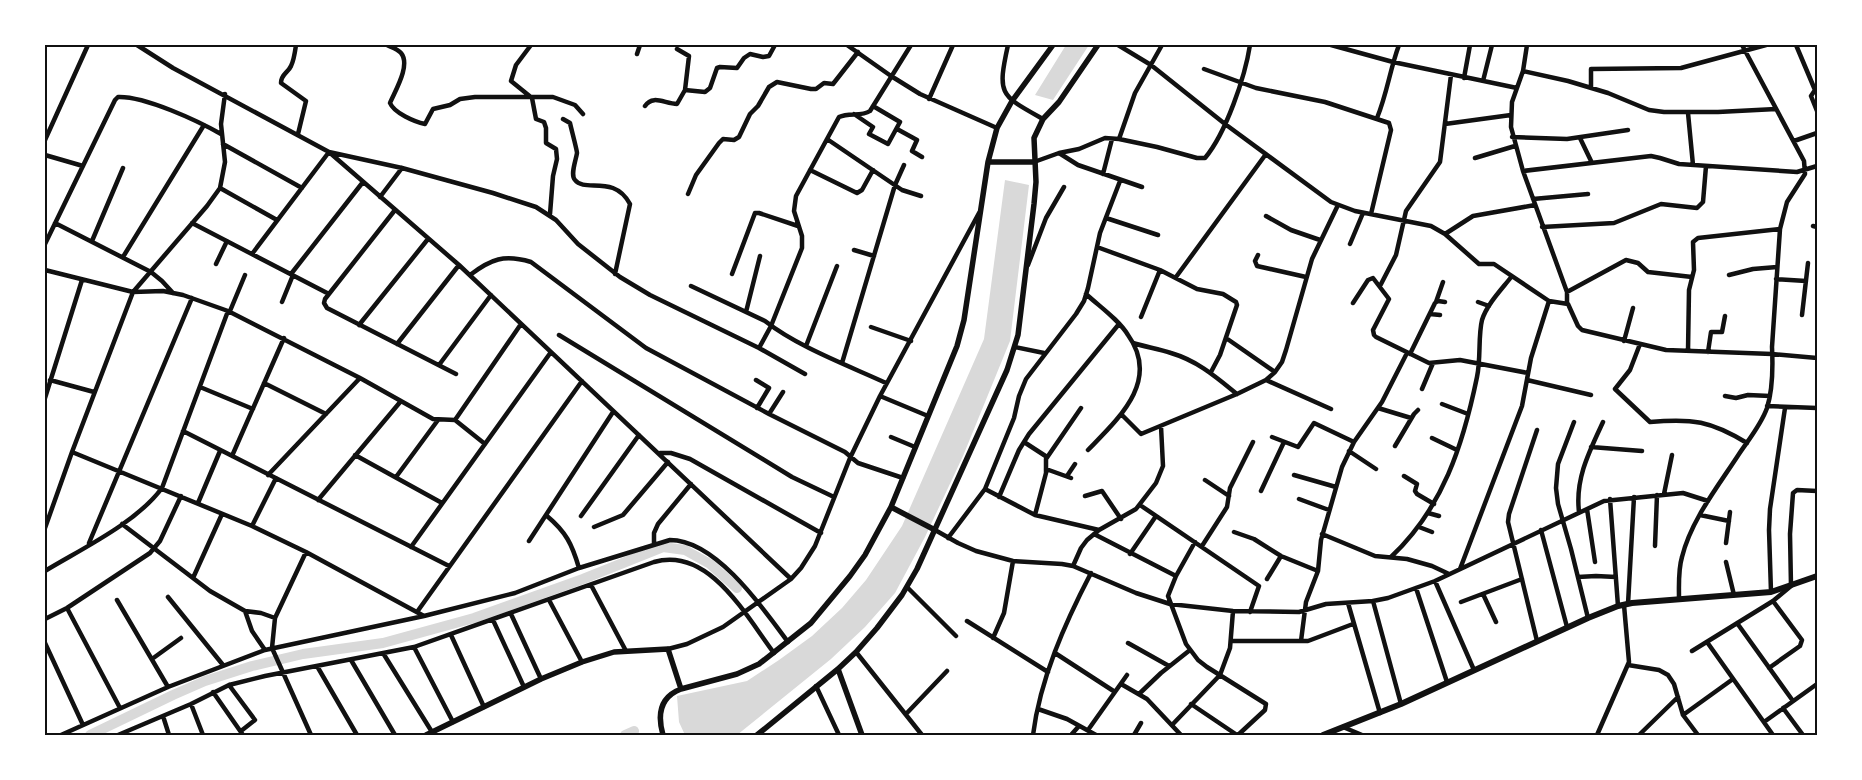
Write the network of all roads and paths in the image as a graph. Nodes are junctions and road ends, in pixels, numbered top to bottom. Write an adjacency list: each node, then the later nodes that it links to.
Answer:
1 (88, 45): 70 (street)
2 (137, 45): 41 (street)
3 (296, 45): 64 (street)
4 (387, 45): 42 (street)
5 (531, 45): 42 (street)
6 (640, 45): 28 (street)
7 (775, 45): 40 (street)
8 (848, 45): 27 (street)
9 (911, 45): 34 (street)
10 (953, 45): 43 (street)
11 (1008, 45): 44 (street)
12 (1053, 45): 44 (street)
13 (1098, 45): 55 (street)
14 (1118, 45): 30 (street)
15 (1162, 45): 30 (street)
16 (1250, 45): 37 (street)
17 (1332, 45): 29 (street)
18 (1400, 45): 29 (street)
19 (1470, 45): 35 (street)
20 (1492, 45): 36 (street)
21 (1528, 45): 32 (street)
22 (1742, 45): 26 (street)
23 (1766, 45): 26 (street)
24 (1796, 45): 48 (street)
25 (676, 49): 40 (street)
26 (1744, 51): 39 (street); 47 (street)
27 (858, 52): 34 (street); 102 (street)
28 (637, 54)
29 (1393, 62): 33 (street); 53 (street)
30 (1151, 65): 56 (street); 69 (street)
31 (1204, 69): 37 (street)
32 (1523, 71): 38 (street); 39 (street)
33 (1451, 75): 35 (street); 57 (street)
34 (891, 76): 43 (street); 46 (street)
35 (1464, 78): 36 (street)
36 (1483, 82): 38 (street)
37 (1240, 83): 53 (street); 56 (street)
38 (1517, 88): 52 (street)
39 (1591, 88): 49 (street)
40 (685, 90): 45 (street)
41 (225, 94): 63 (street); 64 (street)
42 (532, 98): 50 (street); 112 (street)
43 (929, 98): 59 (street)
44 (1012, 101): 55 (street); 59 (street)
45 (645, 106)
46 (873, 106): 51 (street); 60 (street)
47 (1776, 109): 49 (street); 71 (street)
48 (1817, 111)
49 (1688, 113): 84 (street)
50 (583, 114)
51 (854, 114): 60 (street); 67 (street)
52 (1510, 116): 57 (street); 65 (street)
53 (1377, 118): 113 (street)
54 (563, 119): 148 (street)
55 (1043, 119): 81 (street)
56 (1225, 124): 69 (street); 76 (street)
57 (1445, 124): 117 (street)
58 (204, 125): 63 (street); 85 (street); 137 (street)
59 (997, 128): 80 (street)
60 (897, 129): 78 (street)
61 (1628, 130): 66 (street)
62 (1817, 133): 71 (street)
63 (222, 134): 72 (street)
64 (298, 134): 74 (street)
65 (1512, 138): 66 (street); 73 (street)
66 (1580, 138): 82 (street)
67 (827, 139): 90 (street); 91 (street)
68 (1112, 139): 69 (street); 75 (street); 94 (street)
69 (1119, 139)
70 (45, 140)
71 (1794, 142): 92 (street)
72 (224, 144): 100 (street); 101 (street)
73 (1515, 146): 79 (street); 93 (street)
74 (329, 152): 89 (street); 96 (street); 101 (street)
75 (1059, 153): 81 (street); 94 (street)
76 (1266, 154): 108 (street); 154 (street)
77 (45, 155): 85 (street)
78 (922, 157)
79 (1475, 158)
80 (988, 162): 81 (street); 109 (street)
81 (1034, 162): 143 (street)
82 (1592, 163): 84 (street); 93 (street)
83 (904, 165): 97 (street)
84 (1693, 165): 86 (street)
85 (83, 166): 118 (street)
86 (1706, 166): 92 (street); 121 (street)
87 (1817, 166): 92 (street)
88 (123, 168): 128 (street)
89 (402, 168): 105 (street); 112 (street)
90 (810, 170): 91 (street); 120 (street)
91 (873, 170): 97 (street)
92 (1805, 170): 122 (street)
93 (1523, 171): 106 (street)
94 (1103, 174): 95 (street)
95 (1120, 181): 99 (street); 115 (street)
96 (363, 182): 105 (street); 147 (street)
97 (895, 185): 104 (street); 136 (street)
98 (1064, 187): 143 (street)
99 (1142, 187)
100 (220, 188): 116 (street); 119 (street)
101 (302, 188): 116 (street)
102 (688, 194)
103 (1588, 194): 106 (street)
104 (921, 196)
105 (380, 197): 110 (street)
106 (1533, 199): 107 (street)
107 (1535, 204): 121 (street); 123 (street)
108 (1338, 205): 111 (street); 126 (street)
109 (982, 208): 194 (street); 252 (street)
110 (395, 210): 125 (street); 166 (street)
111 (1363, 213): 113 (street); 130 (street)
112 (550, 214): 148 (street)
113 (1371, 214): 117 (street)
114 (1266, 216): 126 (street)
115 (1106, 218): 124 (street); 131 (street)
116 (277, 220): 133 (street)
117 (1403, 220): 123 (street); 162 (street)
118 (54, 223): 128 (street); 129 (street)
119 (192, 224): 127 (street); 146 (street)
120 (798, 226): 149 (street); 189 (street)
121 (1542, 227): 164 (street)
122 (1780, 229): 142 (street); 156 (street)
123 (1445, 234): 153 (street)
124 (1158, 235)
125 (428, 239): 140 (street); 188 (street)
126 (1320, 240): 155 (street)
127 (227, 241): 133 (street); 139 (street)
128 (92, 242): 137 (street)
129 (45, 244)
130 (1350, 244)
131 (1096, 247): 145 (street); 167 (street)
132 (854, 250): 136 (street)
133 (252, 254): 147 (street)
134 (1258, 255): 155 (street)
135 (760, 256): 180 (street)
136 (874, 256): 209 (street)
137 (123, 257): 146 (street)
138 (1808, 263): 159 (street)
139 (216, 264)
140 (459, 265): 152 (street); 197 (street)
141 (836, 266): 199 (street)
142 (1777, 267): 151 (street); 157 (street)
143 (1026, 269): 200 (street)
144 (45, 270): 158 (street)
145 (1160, 270): 154 (street); 185 (street)
146 (151, 272): 163 (street); 165 (street)
147 (292, 274): 166 (street); 171 (street)
148 (615, 274): 201 (street)
149 (732, 274)
150 (245, 275): 179 (street)
151 (1729, 275)
152 (470, 276): 168 (street); 239 (street)
153 (1512, 276): 170 (street); 177 (street)
154 (1176, 277): 193 (street)
155 (1306, 277): 214 (street)
156 (1692, 277): 164 (street); 202 (street)
157 (1776, 279): 159 (street); 207 (street)
158 (82, 280): 163 (street); 219 (street)
159 (1806, 281): 183 (street)
160 (1443, 282): 172 (street)
161 (691, 286): 180 (street)
162 (1380, 286): 175 (street); 206 (street)
163 (133, 292): 165 (street); 228 (street)
164 (1567, 292): 176 (street)
165 (173, 293): 169 (street)
166 (329, 294): 188 (street)
167 (1086, 294): 187 (street); 205 (street)
168 (491, 295): 186 (street); 212 (street)
169 (192, 298): 179 (street); 290 (street)
170 (1549, 301): 176 (street); 215 (street)
171 (282, 302)
172 (1436, 302): 173 (street); 181 (street)
173 (1445, 302)
174 (1478, 302): 177 (street)
175 (1353, 303)
176 (1567, 303): 195 (street)
177 (1489, 306): 211 (street)
178 (1633, 308): 195 (street)
179 (229, 311): 192 (street); 226 (street)
180 (746, 312): 189 (street)
181 (1430, 314): 182 (street); 206 (street)
182 (1440, 315)
183 (1802, 315)
184 (1725, 316): 204 (street)
185 (1141, 317)
186 (521, 324): 203 (street); 255 (street)
187 (1119, 324): 196 (street); 265 (street)
188 (359, 325): 197 (street)
189 (771, 326): 199 (street); 201 (street)
190 (871, 327): 194 (street)
191 (559, 336): 309 (street)
192 (284, 338): 218 (street); 224 (street)
193 (1226, 338): 213 (street); 214 (street)
194 (911, 341): 225 (street)
195 (1624, 341): 198 (street)
196 (1134, 343): 213 (street); 251 (street)
197 (397, 344): 212 (street)
198 (1640, 344): 202 (street); 269 (street)
199 (806, 346): 209 (street)
200 (1015, 347): 205 (street); 341 (street)
201 (759, 348): 217 (street)
202 (1688, 351): 204 (street)
203 (551, 352): 223 (street); 270 (street)
204 (1708, 352): 207 (street)
205 (1044, 353): 301 (street)
206 (1409, 354): 210 (street); 241 (street)
207 (1772, 354): 208 (street); 234 (street)
208 (1817, 358)
209 (842, 363): 225 (street)
210 (1433, 363): 211 (street); 227 (street)
211 (1480, 364): 215 (street); 250 (street)
212 (439, 365): 216 (street)
213 (1211, 372): 230 (street)
214 (1276, 372): 221 (street)
215 (1528, 373): 222 (street)
216 (456, 374)
217 (805, 374)
218 (360, 378): 236 (street); 248 (street)
219 (50, 380): 228 (street); 235 (street)
220 (756, 380): 239 (street)
221 (1266, 380): 230 (street); 245 (street)
222 (1527, 380): 231 (street); 370 (street)
223 (582, 381): 247 (street); 367 (street)
224 (264, 383): 244 (street); 248 (street)
225 (886, 384): 232 (street)
226 (200, 386): 244 (street); 260 (street)
227 (1422, 389)
228 (94, 392): 279 (street)
229 (784, 392): 249 (street)
230 (1237, 394): 258 (street)
231 (1591, 395)
232 (880, 396): 252 (street); 285 (street)
233 (1725, 396): 234 (street)
234 (1770, 396): 238 (street)
235 (45, 398)
236 (401, 401): 254 (street); 281 (street)
237 (1442, 404): 250 (street)
238 (1767, 406): 242 (street); 269 (street)
239 (757, 408): 249 (street)
240 (1081, 408): 284 (street)
241 (1378, 408): 253 (street); 268 (street)
242 (1785, 408): 243 (street); 388 (street)
243 (1817, 408)
244 (252, 409): 283 (street)
245 (1331, 409)
246 (1418, 410): 253 (street)
247 (613, 412): 261 (street); 329 (street)
248 (326, 414): 291 (street)
249 (769, 414): 285 (street)
250 (1468, 414): 276 (street)
251 (1122, 415): 258 (street); 275 (street)
252 (928, 416): 271 (street)
253 (1411, 418): 272 (street)
254 (438, 420): 255 (street); 295 (street)
255 (456, 420): 270 (street)
256 (1574, 422): 334 (street)
257 (1603, 422): 273 (street)
258 (1161, 426): 319 (street)
259 (1538, 430): 352 (street)
260 (183, 431): 274 (street); 300 (street)
261 (639, 435): 280 (street); 330 (street)
262 (891, 437): 271 (street)
263 (1272, 437): 267 (street)
264 (1432, 438): 276 (street)
265 (1024, 442): 284 (street); 310 (street)
266 (1253, 442): 308 (street)
267 (1284, 442): 268 (street); 302 (street)
268 (1354, 442): 277 (street)
269 (1747, 443): 315 (street)
270 (485, 444): 317 (street)
271 (915, 446): 296 (street)
272 (1395, 446)
273 (1591, 447): 278 (street); 323 (street)
274 (220, 450): 283 (street); 316 (street)
275 (1088, 450)
276 (1457, 450): 318 (street)
277 (1349, 451): 289 (street); 299 (street)
278 (1642, 451)
279 (72, 452): 290 (street); 340 (street)
280 (659, 453): 286 (street); 346 (street)
281 (355, 455): 295 (street); 313 (street)
282 (1672, 455): 304 (street)
283 (232, 456): 291 (street)
284 (1047, 457): 288 (street)
285 (850, 458): 296 (street); 309 (street)
286 (668, 462): 298 (street); 338 (street)
287 (1075, 464): 288 (street)
288 (1046, 469): 327 (street)
289 (1376, 469)
290 (119, 471): 300 (street); 354 (street)
291 (268, 475): 294 (street)
292 (1294, 475): 299 (street)
293 (1404, 476): 318 (street)
294 (276, 478): 313 (street); 337 (street)
295 (396, 478): 317 (street)
296 (902, 478): 320 (street)
297 (1205, 480): 308 (street)
298 (691, 484): 355 (street); 381 (street)
299 (1336, 487): 322 (street)
300 (162, 488): 306 (street); 336 (street)
301 (985, 489): 310 (street); 349 (street)
302 (1261, 491)
303 (1817, 491): 385 (street)
304 (1664, 494): 305 (street); 315 (street)
305 (1657, 495): 311 (street); 357 (street)
306 (182, 496): 316 (street); 359 (street)
307 (1086, 496): 333 (street)
308 (1229, 496): 356 (street)
309 (834, 497): 346 (street)
310 (999, 497): 327 (street)
311 (1634, 497): 314 (street); 401 (street)
312 (1299, 499): 322 (street)
313 (318, 500): 358 (street)
314 (1610, 500): 321 (street); 378 (street)
315 (1708, 501): 328 (street)
316 (198, 503): 326 (street)
317 (442, 503): 358 (street)
318 (1434, 504): 325 (street)
319 (1140, 505): 331 (street); 333 (street)
320 (891, 507): 341 (street); 427 (street)
321 (1587, 508): 323 (street); 365 (street)
322 (1329, 510): 348 (street)
323 (1578, 512): 334 (street)
324 (1730, 512): 335 (street)
325 (1428, 513): 332 (street); 339 (street)
326 (222, 514): 337 (street); 379 (street)
327 (1035, 515): 342 (street)
328 (1700, 515): 335 (street); 392 (street)
329 (547, 516): 350 (street); 369 (street)
330 (581, 516)
331 (1156, 516): 351 (street); 361 (street)
332 (1439, 516)
333 (1121, 519): 342 (street)
334 (1562, 520): 343 (street); 376 (street)
335 (1729, 521): 353 (street)
336 (122, 524): 354 (street); 359 (street)
337 (252, 526): 360 (street)
338 (594, 527)
339 (1419, 527): 345 (street); 363 (street)
340 (45, 528)
341 (932, 528): 349 (street); 386 (street)
342 (1098, 530): 347 (street)
343 (1542, 530): 352 (street); 419 (street)
344 (1234, 532): 362 (street)
345 (1432, 532)
346 (820, 533): 381 (street)
347 (1094, 534): 361 (street); 368 (street)
348 (1322, 534): 363 (street); 372 (street)
349 (948, 538): 364 (street)
350 (529, 541)
351 (1195, 542): 356 (street); 375 (street)
352 (1513, 543): 370 (street); 380 (street)
353 (1726, 543)
354 (88, 544): 371 (street)
355 (654, 544): 369 (street); 398 (street)
356 (1202, 546): 407 (street)
357 (1655, 546)
358 (411, 547): 367 (street)
359 (154, 549): 379 (street); 402 (street)
360 (306, 552): 406 (street); 411 (street)
361 (1130, 554): 375 (street)
362 (1281, 556): 372 (street); 382 (street)
363 (1391, 557): 374 (street)
364 (1013, 561): 368 (street); 423 (street)
365 (1595, 562)
366 (1726, 562): 390 (street)
367 (449, 566): 406 (street)
368 (1073, 566): 373 (street)
369 (579, 568): 410 (street)
370 (1460, 569): 374 (street)
371 (45, 571)
372 (1318, 571): 405 (street)
373 (1091, 573): 400 (street); 441 (street)
374 (1449, 574): 383 (street)
375 (1176, 576): 400 (street)
376 (1578, 576): 378 (street); 412 (street)
377 (1817, 576): 385 (main road)
378 (1616, 577): 401 (street)
379 (193, 578): 403 (street)
380 (1522, 578): 389 (street); 426 (street)
381 (791, 579): 398 (street)
382 (1267, 579)
383 (1435, 581): 387 (street); 451 (street)
384 (591, 585): 394 (street); 409 (street); 436 (street)
385 (1791, 586): 388 (main road); 396 (street)
386 (907, 587): 421 (street); 438 (street)
387 (1416, 588): 395 (street); 459 (street)
388 (1771, 592): 390 (main road)
389 (1483, 594): 397 (street); 416 (street)
390 (1734, 595): 392 (main road)
391 (168, 597): 445 (street)
392 (1679, 599): 401 (main road)
393 (117, 600): 442 (street)
394 (550, 600): 408 (street); 444 (street)
395 (1373, 601): 399 (street); 474 (street)
396 (1773, 601): 417 (street); 449 (street)
397 (1461, 602)
398 (759, 603): 409 (street); 427 (street)
399 (1348, 603): 405 (street); 418 (street)
400 (1170, 604): 404 (street); 435 (street)
401 (1623, 605): 412 (main road); 446 (street)
402 (67, 608): 413 (street); 476 (street)
403 (244, 611): 411 (street); 434 (street)
404 (1232, 611): 407 (street); 424 (street)
405 (1304, 611): 407 (street); 425 (street)
406 (417, 612): 410 (street)
407 (1250, 612)
408 (511, 614): 414 (street); 457 (street)
409 (744, 614): 433 (street); 440 (street)
410 (424, 616): 431 (street)
411 (275, 618): 431 (street)
412 (1588, 618): 419 (main road)
413 (45, 619)
414 (493, 620): 420 (street); 465 (street)
415 (967, 621): 423 (street)
416 (1496, 622)
417 (1737, 623): 428 (street); 449 (street)
418 (1353, 624): 425 (street); 479 (street)
419 (1567, 627): 426 (main road)
420 (451, 635): 432 (street); 475 (street)
421 (956, 636)
422 (180, 638): 442 (street)
423 (993, 638): 453 (street)
424 (1230, 641): 425 (street); 456 (street)
425 (1301, 641)
426 (1537, 641): 451 (main road)
427 (788, 642): 440 (street)
428 (1707, 642): 437 (street); 458 (street)
429 (45, 643): 486 (street)
430 (1128, 643): 448 (street)
431 (272, 648): 434 (street); 454 (street)
432 (414, 648): 439 (street); 483 (street)
433 (668, 649): 436 (street); 466 (street)
434 (264, 650): 445 (street)
435 (1190, 650): 448 (street); 456 (street)
436 (626, 651): 444 (street)
437 (1692, 651)
438 (856, 652): 450 (street); 480 (street)
439 (383, 653): 443 (street); 493 (street)
440 (774, 653): 466 (street)
441 (1055, 654): 453 (street); 468 (street)
442 (152, 659): 462 (street)
443 (351, 660): 447 (street); 504 (street)
444 (582, 662): 457 (street)
445 (223, 665): 462 (street)
446 (1628, 665): 470 (street); 517 (street)
447 (318, 666): 454 (street); 503 (street)
448 (1169, 666): 469 (street)
449 (1769, 668): 471 (street)
450 (838, 669): 463 (street); 508 (street)
451 (1474, 670): 459 (main road)
452 (947, 671): 480 (street)
453 (1048, 672): 478 (street)
454 (283, 673): 461 (street); 502 (street)
455 (1127, 675): 460 (street)
456 (1220, 675): 473 (street); 514 (street)
457 (542, 679): 465 (street)
458 (1733, 679): 481 (street); 484 (street)
459 (1447, 682): 474 (main road)
460 (1120, 684): 468 (street); 469 (street)
461 (229, 685): 467 (street); 492 (street)
462 (168, 686): 476 (street)
463 (816, 686): 506 (street); 507 (street)
464 (1816, 686): 471 (street)
465 (524, 688): 475 (street)
466 (681, 689): 505 (street)
467 (213, 692): 472 (street); 492 (street)
468 (1115, 692): 491 (street)
469 (1139, 694): 487 (street)
470 (1678, 697): 481 (street); 518 (street)
471 (1793, 701): 477 (street)
472 (191, 704): 482 (street); 501 (street)
473 (1191, 704): 487 (street); 514 (street)
474 (1401, 704): 479 (main road)
475 (484, 707): 483 (street)
476 (120, 708): 486 (street)
477 (1783, 708): 484 (street); 519 (street)
478 (1038, 709): 488 (street); 510 (street)
479 (1380, 713): 489 (main road)
480 (906, 714): 509 (street)
481 (1683, 715): 495 (street)
482 (163, 716): 490 (street); 500 (street)
483 (453, 722): 493 (street)
484 (1764, 722): 496 (street)
485 (1141, 723): 494 (street)
486 (83, 725): 497 (street)
487 (1172, 725): 513 (street)
488 (1079, 726): 491 (street); 511 (street)
489 (1343, 727): 515 (main road); 516 (street)
490 (131, 729): 498 (street); 499 (street)
491 (1088, 730): 512 (street)
492 (242, 733)
493 (429, 734)
494 (1136, 734)
495 (1695, 734)
496 (1770, 734)
497 (60, 735)
498 (118, 735)
499 (133, 735)
500 (169, 735)
501 (203, 735)
502 (311, 735)
503 (357, 735)
504 (395, 735)
505 (663, 735)
506 (757, 735)
507 (839, 735)
508 (862, 735)
509 (922, 735)
510 (1034, 735)
511 (1071, 735)
512 (1096, 735)
513 (1181, 735)
514 (1238, 735)
515 (1323, 735)
516 (1362, 735)
517 (1597, 735)
518 (1639, 735)
519 (1803, 735)

